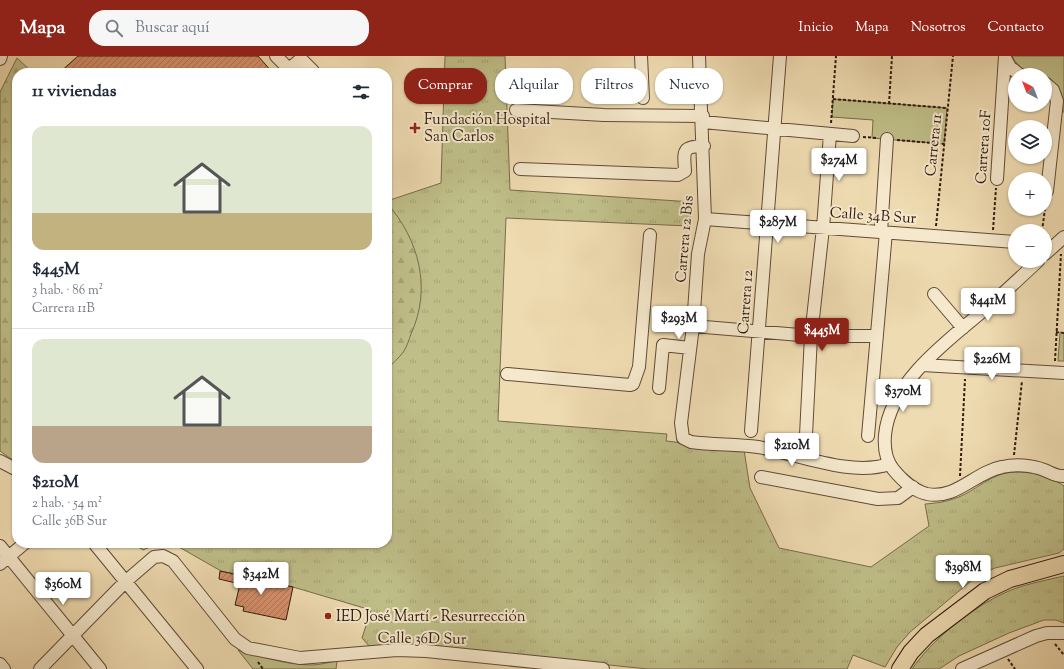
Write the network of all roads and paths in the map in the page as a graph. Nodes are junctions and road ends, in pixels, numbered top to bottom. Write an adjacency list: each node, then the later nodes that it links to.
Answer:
1 (266, 56): 2 (street)
2 (273, 56)
3 (276, 56): 11 (street)
4 (641, 56): 14 (street)
5 (700, 56): 21 (street, Carrera 12 Bis)
6 (780, 56): 22 (street, Carrera 12)
7 (836, 56): 17 (path)
8 (892, 56): 18 (path)
9 (953, 56): 19 (path, Carrera 11)
10 (1005, 57): 15 (street); 29 (street, Carrera 10F)
11 (288, 68)
12 (294, 68): 13 (street)
13 (310, 68)
14 (642, 68)
15 (1011, 68)
16 (1052, 89): 28 (street)
17 (833, 100): 18 (path); 23 (path)
18 (889, 104): 19 (path)
19 (947, 108): 35 (path, Carrera 11)
20 (516, 110): 21 (street)
21 (703, 119): 22 (street); 26 (street, Carrera 12 Bis)
22 (774, 129): 23 (street); 31 (street, Carrera 12)
23 (830, 134): 24 (street); 32 (street)
24 (853, 136)
25 (887, 139): 33 (street)
26 (704, 146): 27 (street); 30 (street, Carrera 12 Bis)
27 (520, 169)
28 (1049, 172)
29 (997, 179): 36 (path, Carrera 10F)
30 (705, 219): 31 (street, Calle 34B Sur); 41 (street, Carrera 12 Bis)
31 (767, 224): 32 (street, Calle 34B Sur); 43 (street, Carrera 12)
32 (823, 228): 33 (street, Calle 34B Sur); 46 (street)
33 (883, 232): 35 (street, Calle 34B Sur); 47 (street)
34 (650, 235): 50 (street)
35 (934, 236): 36 (street, Calle 34B Sur)
36 (992, 240): 37 (street, Calle 34B Sur)
37 (1008, 241)
38 (1056, 241): 44 (path)
39 (1030, 268): 42 (street)
40 (934, 294): 42 (street)
41 (693, 326): 43 (street); 48 (street, Carrera 12 Bis)
42 (963, 328): 49 (street)
43 (759, 330): 46 (street); 57 (street, Carrera 12)
44 (1056, 332): 45 (path); 54 (path)
45 (1064, 333)
46 (811, 336): 47 (street); 59 (street)
47 (877, 336): 58 (street)
48 (690, 348): 52 (street); 59 (street, Carrera 12 Bis)
49 (922, 365): 51 (street); 61 (street)
50 (639, 367): 52 (street); 55 (street)
51 (966, 368): 53 (street); 67 (path)
52 (661, 369): 56 (street)
53 (1023, 371): 54 (street); 62 (path)
54 (1059, 373)
55 (507, 374)
56 (659, 388)
57 (751, 431)
58 (868, 436)
59 (778, 451): 61 (street)
60 (0, 461): 63 (street)
61 (890, 464): 66 (street)
62 (1013, 466): 65 (street); 67 (street)
63 (12, 467)
64 (761, 477): 66 (street)
65 (1063, 477)
66 (913, 487): 67 (street)
67 (959, 488)
68 (0, 546): 71 (street)
69 (19, 548): 71 (street)
70 (98, 548): 73 (street)
71 (4, 560): 75 (street)
72 (1064, 564): 82 (main road)
73 (125, 582): 75 (street); 80 (street); 81 (street, Calle 36D Sur)
74 (1064, 633): 83 (street)
75 (72, 636): 78 (street); 79 (street)
76 (0, 664): 77 (street)
77 (4, 669)
78 (40, 669)
79 (100, 669)
80 (197, 669)
81 (603, 669)
82 (900, 669)
83 (962, 669)

